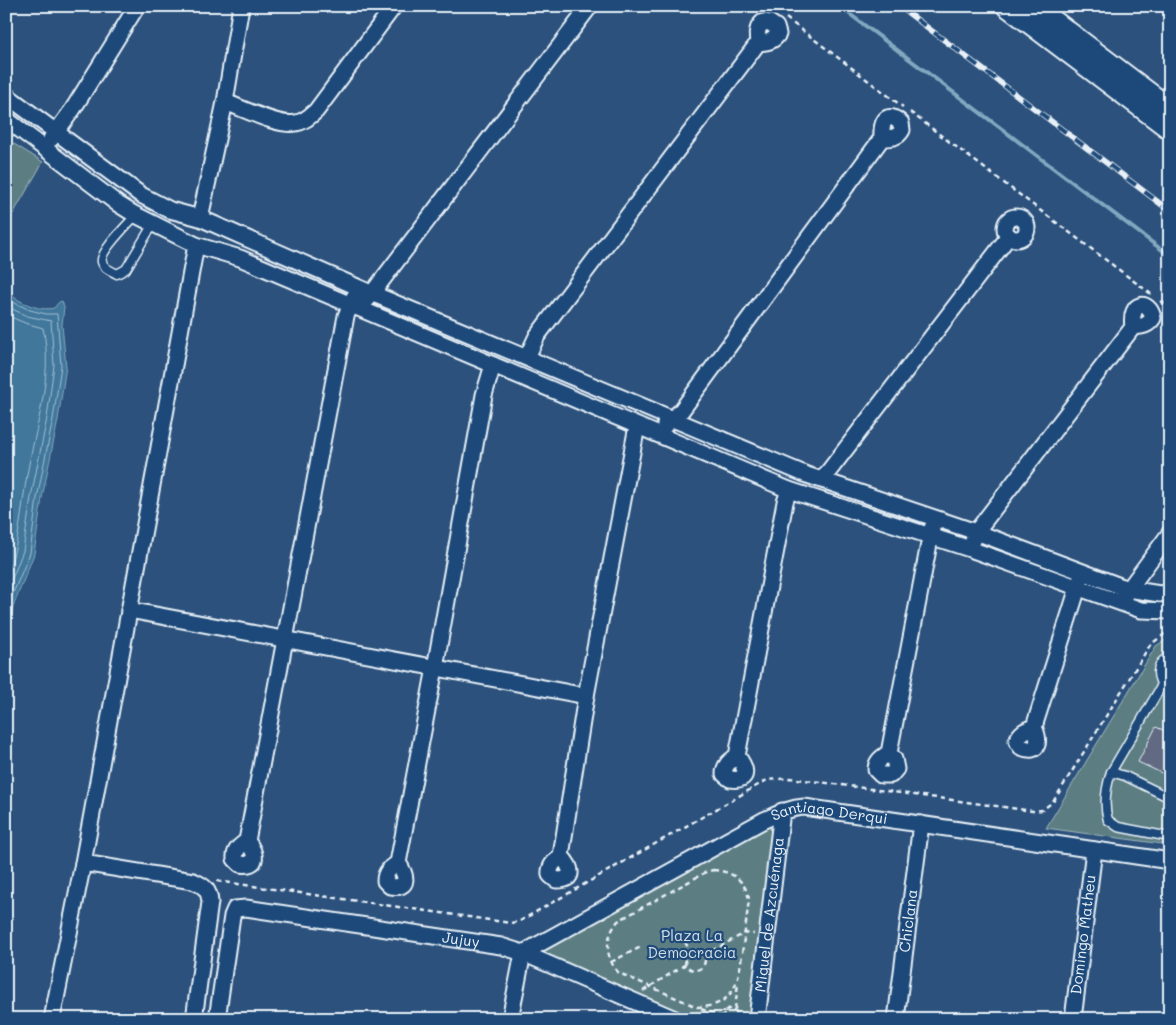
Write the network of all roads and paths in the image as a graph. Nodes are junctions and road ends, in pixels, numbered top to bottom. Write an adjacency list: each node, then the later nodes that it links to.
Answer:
1 (137, 6): 14 (street)
2 (241, 6): 10 (street)
3 (394, 6): 10 (street)
4 (590, 6): 25 (street)
5 (771, 6): 27 (path)
6 (1007, 6): 13 (main road)
7 (1034, 6): 11 (main road)
8 (758, 43): 30 (street)
9 (6, 95): 14 (street)
10 (225, 102): 18 (street)
11 (1170, 109)
12 (6, 119): 16 (street)
13 (1170, 130)
14 (57, 132): 16 (street); 18 (street)
15 (882, 138): 33 (street)
16 (44, 148): 17 (street)
17 (136, 215): 19 (street); 19 (lane)
18 (194, 216): 20 (street); 22 (street)
19 (153, 224): 22 (street)
20 (218, 226): 24 (street); 25 (street)
21 (1009, 236): 37 (street)
22 (178, 237): 23 (street)
23 (196, 245): 24 (street); 50 (street)
24 (216, 251): 26 (street)
25 (365, 290): 26 (street); 29 (street)
26 (356, 308): 31 (street); 53 (street)
27 (1170, 308)
28 (1133, 327): 41 (street)
29 (510, 350): 30 (street); 31 (street)
30 (530, 358): 32 (street); 33 (street)
31 (497, 367): 32 (street); 55 (street)
32 (526, 379): 34 (street)
33 (671, 419): 35 (street); 36 (street)
34 (637, 426): 35 (street); 57 (street)
35 (657, 434): 38 (street)
36 (807, 475): 37 (street); 38 (street)
37 (826, 482): 39 (street); 40 (street)
38 (794, 491): 39 (street); 60 (street)
39 (824, 502): 43 (street)
40 (935, 519): 41 (street); 43 (street)
41 (976, 532): 44 (street); 45 (street)
42 (1170, 533): 47 (street)
43 (930, 537): 44 (street); 59 (street)
44 (970, 550): 46 (street)
45 (1083, 572): 46 (street); 47 (street)
46 (1077, 586): 49 (street); 58 (street)
47 (1128, 589): 48 (street); 49 (street)
48 (1170, 592)
49 (1119, 603): 51 (street)
50 (129, 610): 53 (street); 71 (street)
51 (1170, 611)
52 (1170, 630): 72 (path)
53 (286, 640): 55 (street); 66 (street)
54 (1170, 656): 56 (lane)
55 (435, 668): 57 (street); 70 (street)
56 (1166, 684): 61 (lane)
57 (586, 696): 68 (street)
58 (1034, 727)
59 (889, 752)
60 (737, 756)
61 (1111, 772): 62 (lane); 65 (lane)
62 (1170, 798)
63 (782, 811): 64 (street, Santiago Derqui); 74 (street, Miguel de Azcuénaga); 78 (street, Santiago Derqui)
64 (921, 824): 67 (street, Santiago Derqui); 95 (street, Chiclana)
65 (1170, 837)
66 (247, 841)
67 (1094, 850): 69 (street, Santiago Derqui); 96 (street, Domingo Matheu)
68 (561, 856)
69 (1170, 861)
70 (398, 863)
71 (83, 864): 72 (street); 88 (street)
72 (204, 886): 89 (street)
73 (744, 933): 74 (path); 79 (path); 80 (path); 82 (path)
74 (767, 936): 94 (street, Miguel de Azcuénaga)
75 (685, 942): 77 (path)
76 (641, 947): 80 (path)
77 (690, 951): 79 (path); 81 (path)
78 (523, 953): 84 (street, Jujuy); 90 (street, Jujuy); 91 (street)
79 (704, 955): 81 (path)
80 (611, 962): 83 (path)
81 (686, 964): 83 (path)
82 (739, 979): 85 (path); 86 (path)
83 (650, 986): 84 (path); 85 (path)
84 (629, 999): 92 (street, Jujuy)
85 (697, 1007): 87 (path)
86 (734, 1010): 87 (path); 93 (path)
87 (723, 1018)
88 (52, 1019)
89 (194, 1019)
90 (217, 1019)
91 (510, 1019)
92 (675, 1019)
93 (738, 1019)
94 (757, 1019)
95 (896, 1019)
96 (1073, 1019)

